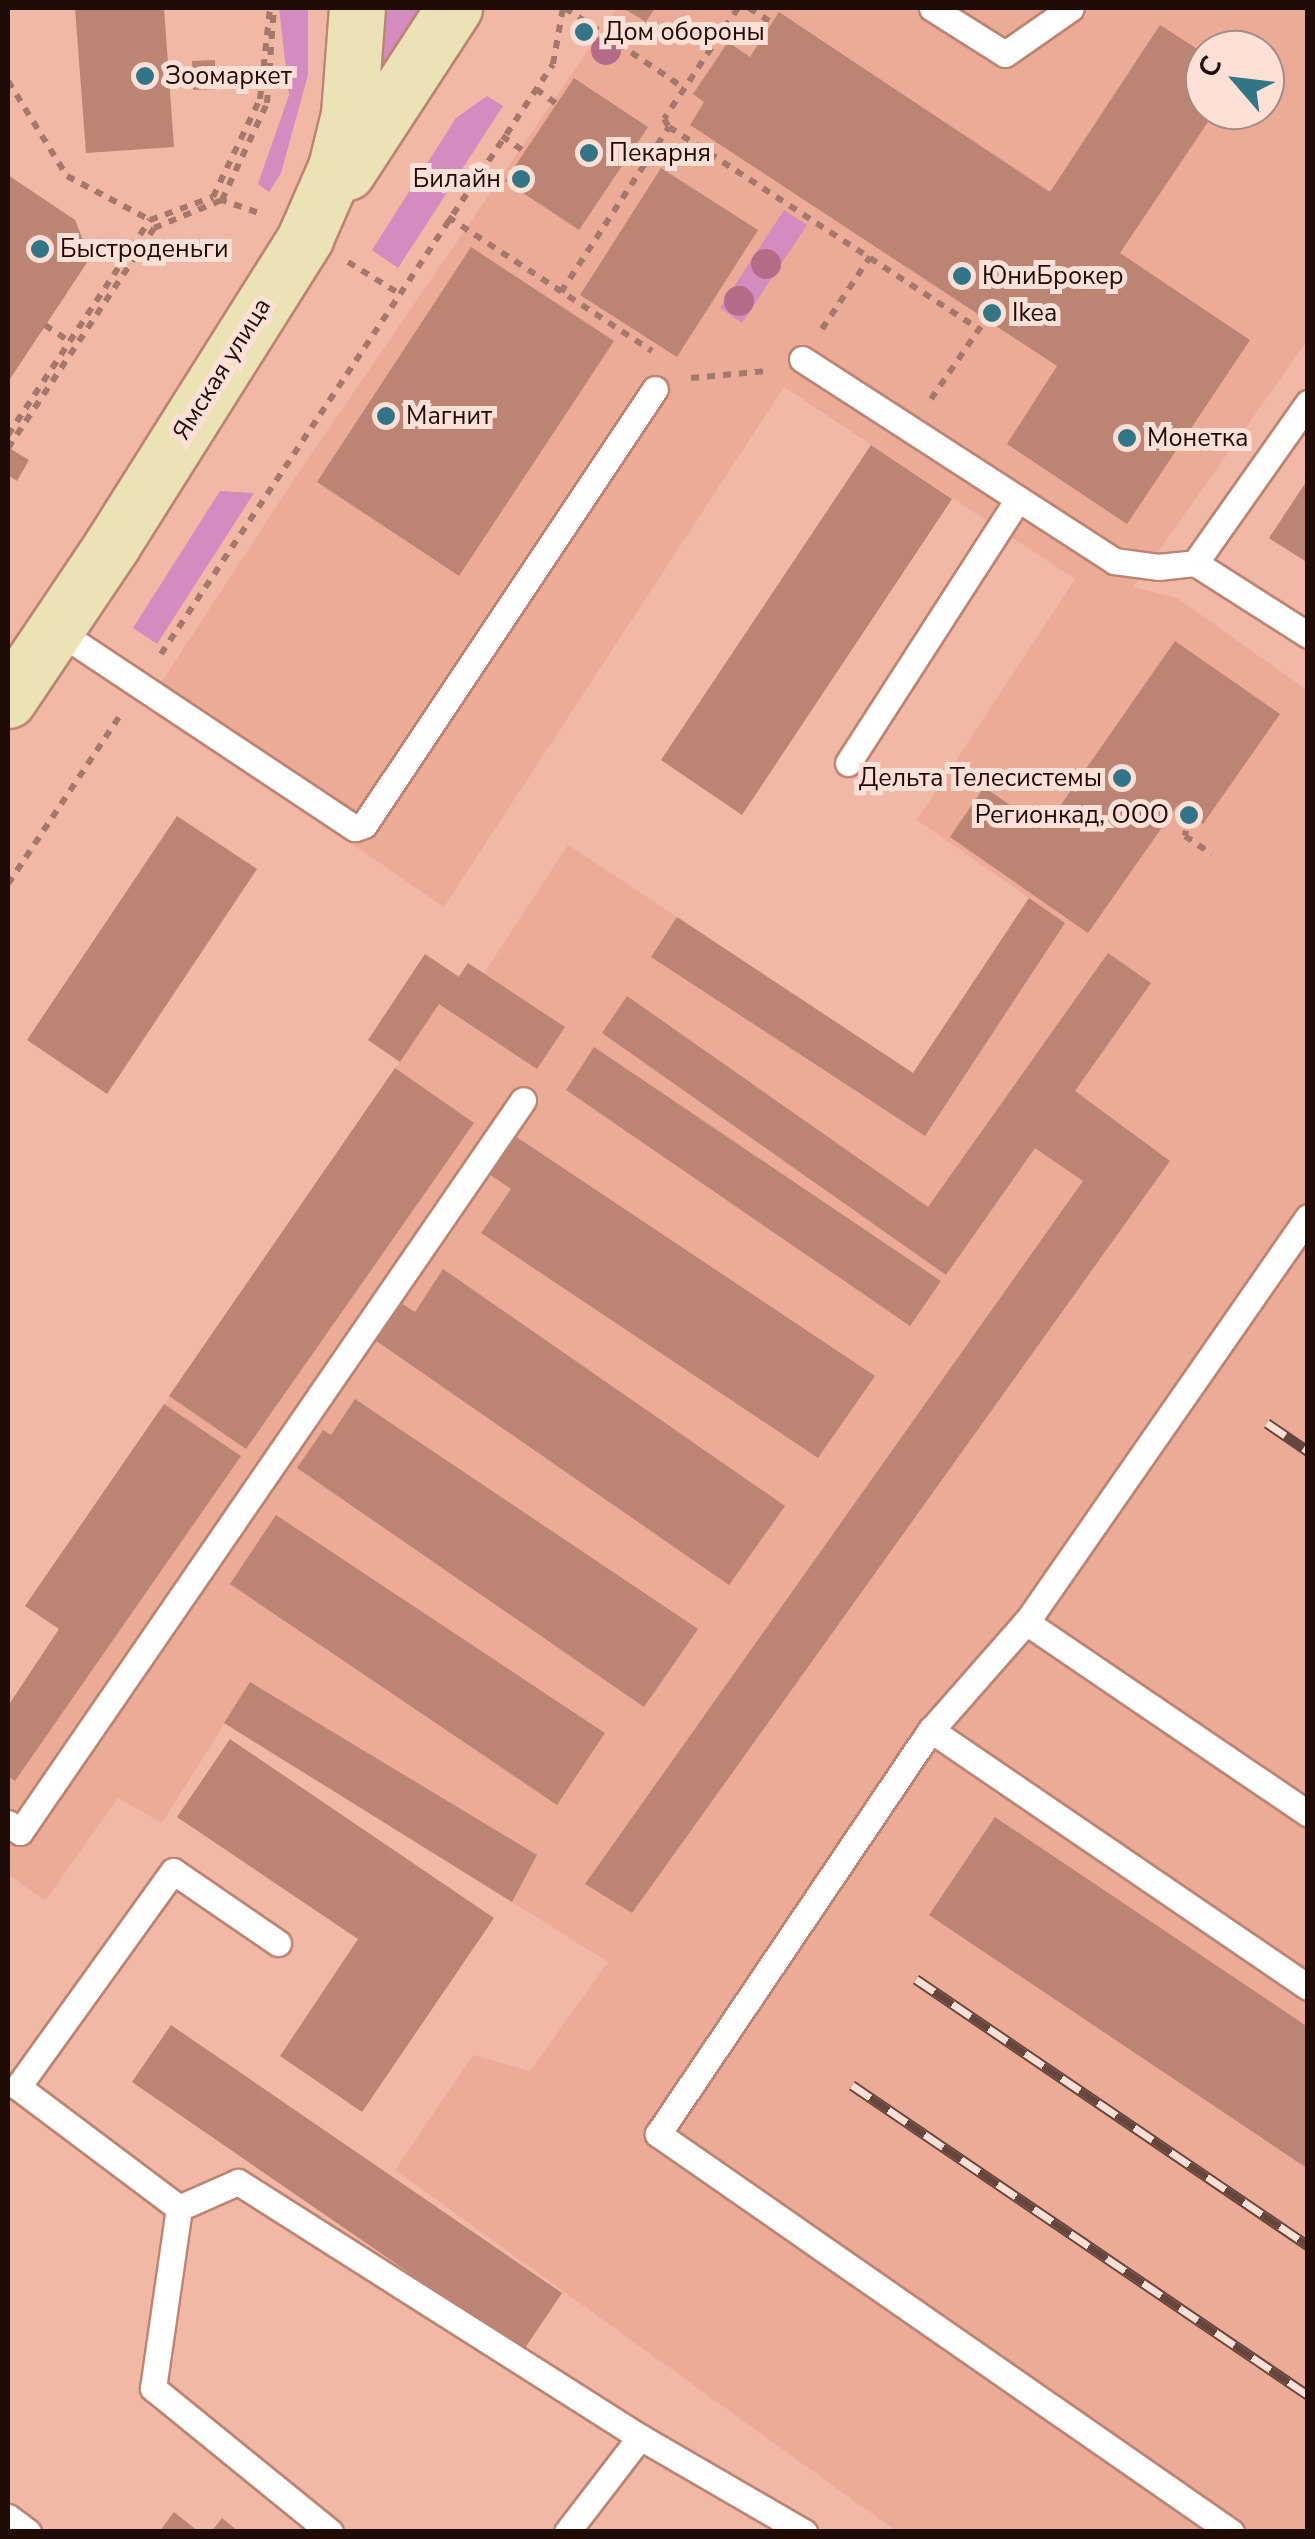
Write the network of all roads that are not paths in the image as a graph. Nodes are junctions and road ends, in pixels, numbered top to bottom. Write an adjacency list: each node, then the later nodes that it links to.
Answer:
1 (357, 8): 5 (main road, Ямская улица)
2 (454, 8): 5 (main road)
3 (932, 8): 4 (lane)
4 (1071, 8)
5 (305, 238): 11 (main road, Ямская улица)
6 (802, 359): 9 (lane)
7 (656, 389): 11 (lane)
8 (1308, 402): 10 (lane)
9 (1018, 499): 10 (lane); 14 (lane)
10 (1195, 563): 12 (lane)
11 (54, 630): 13 (main road, Ямская улица)
12 (1308, 635)
13 (8, 700)
14 (848, 763)
15 (523, 1100): 20 (lane)
16 (1308, 1217): 17 (lane)
17 (1026, 1622): 18 (lane); 19 (lane)
18 (931, 1730): 22 (lane); 31 (lane)
19 (1308, 1814)
20 (8, 1822)
21 (278, 1943): 23 (lane)
22 (1308, 1987)
23 (13, 2083): 24 (lane)
24 (180, 2208): 25 (lane); 28 (lane)
25 (640, 2437): 29 (lane); 30 (lane)
26 (8, 2518): 27 (lane)
27 (28, 2532)
28 (330, 2532)
29 (567, 2532)
30 (804, 2532)
31 (1231, 2532)

